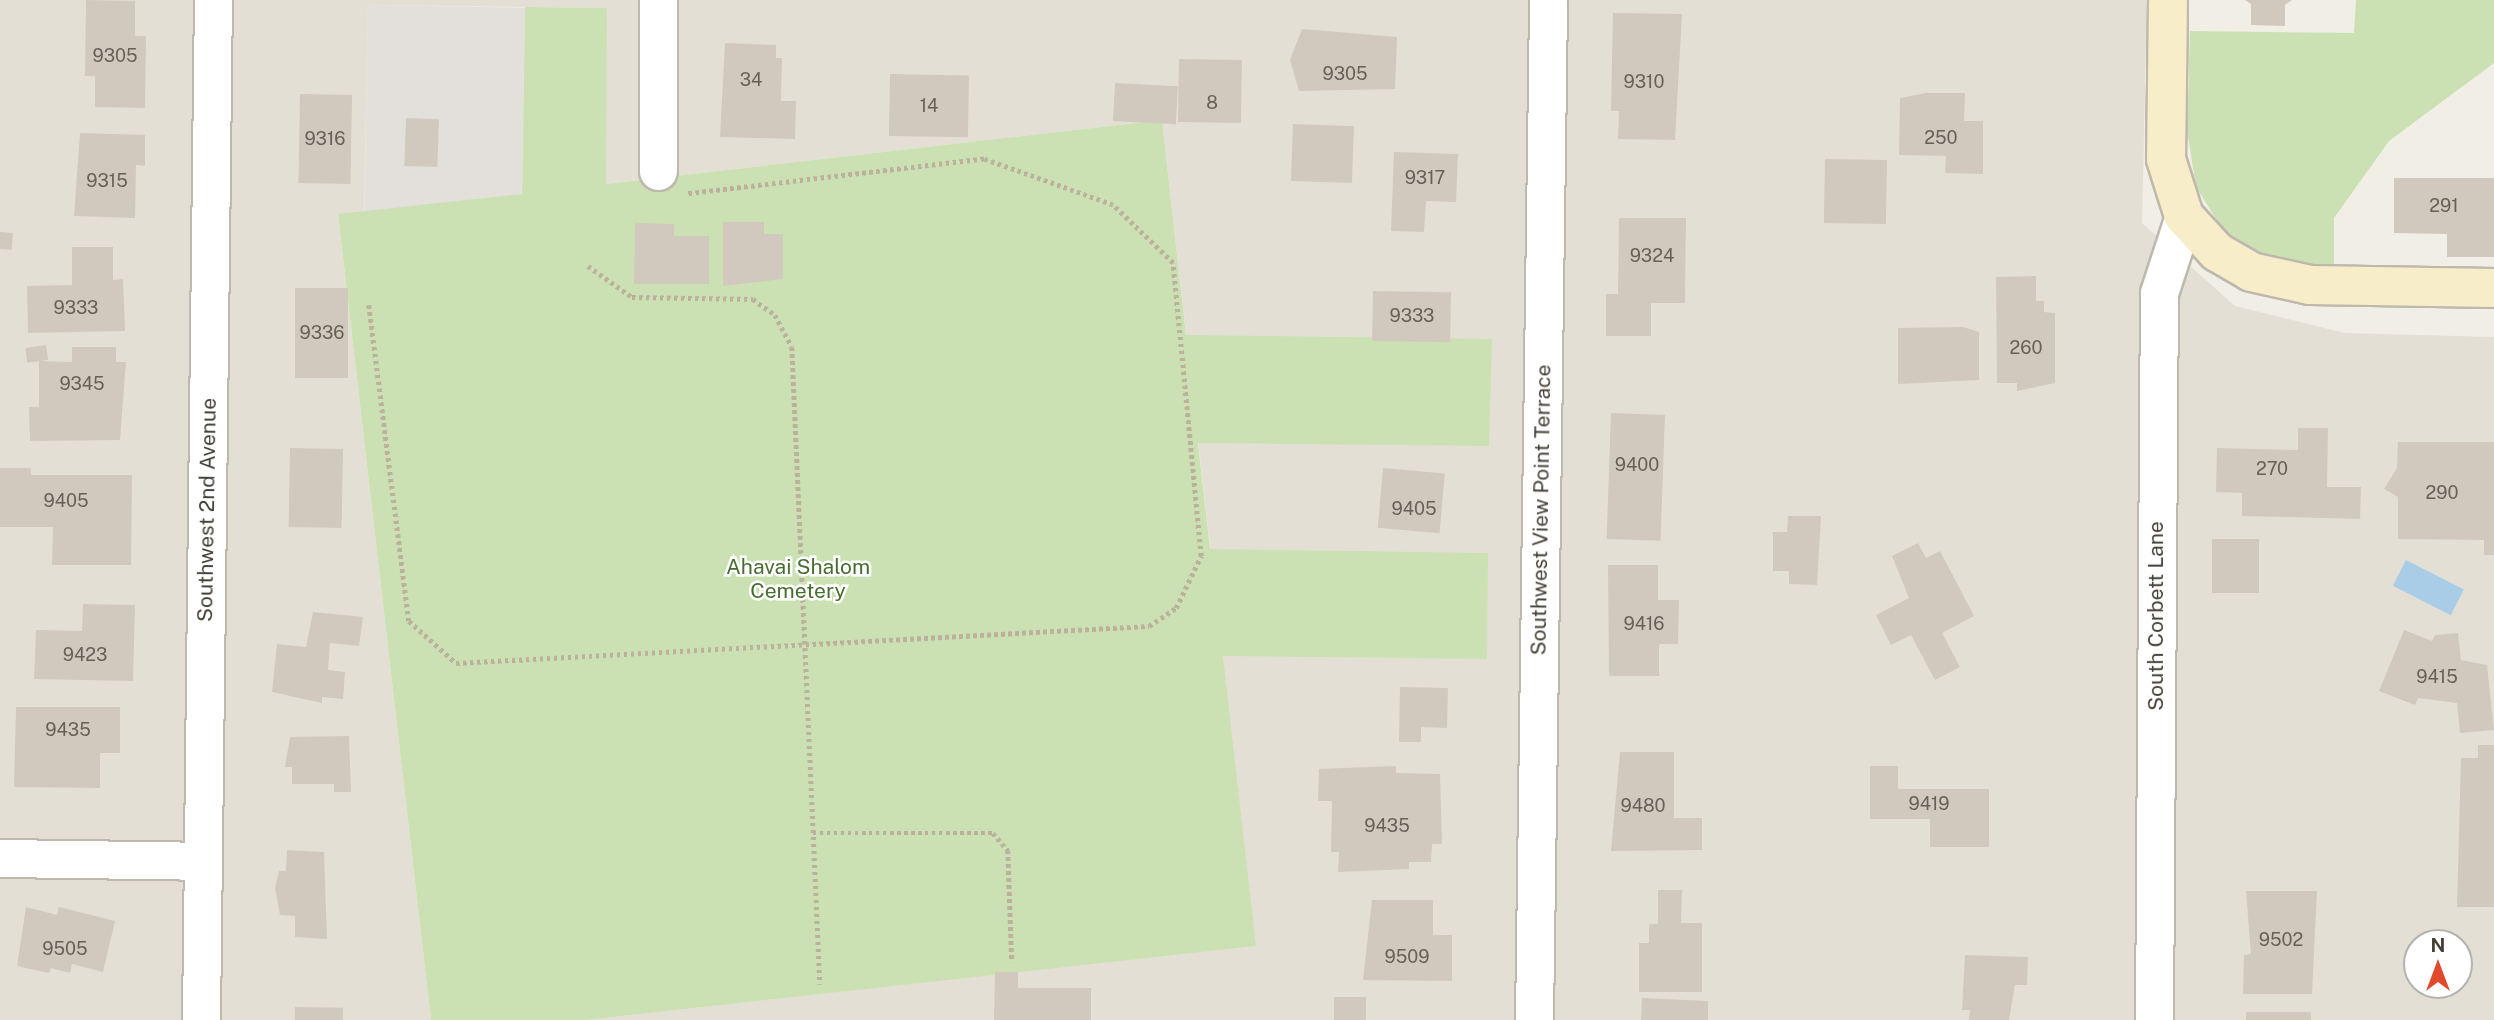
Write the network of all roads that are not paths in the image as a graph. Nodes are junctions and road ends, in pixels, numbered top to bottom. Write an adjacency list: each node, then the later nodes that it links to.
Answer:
1 (213, 0): 9 (street, Southwest 2nd Avenue)
2 (658, 0): 5 (street)
3 (1548, 0): 11 (street, Southwest View Point Terrace)
4 (2168, 0): 6 (street)
5 (671, 183)
6 (2185, 216): 7 (street); 12 (street, South Corbett Lane)
7 (2494, 288)
8 (0, 858): 9 (street)
9 (203, 861): 10 (street, Southwest 2nd Avenue)
10 (201, 1020)
11 (1534, 1020)
12 (2154, 1020)

